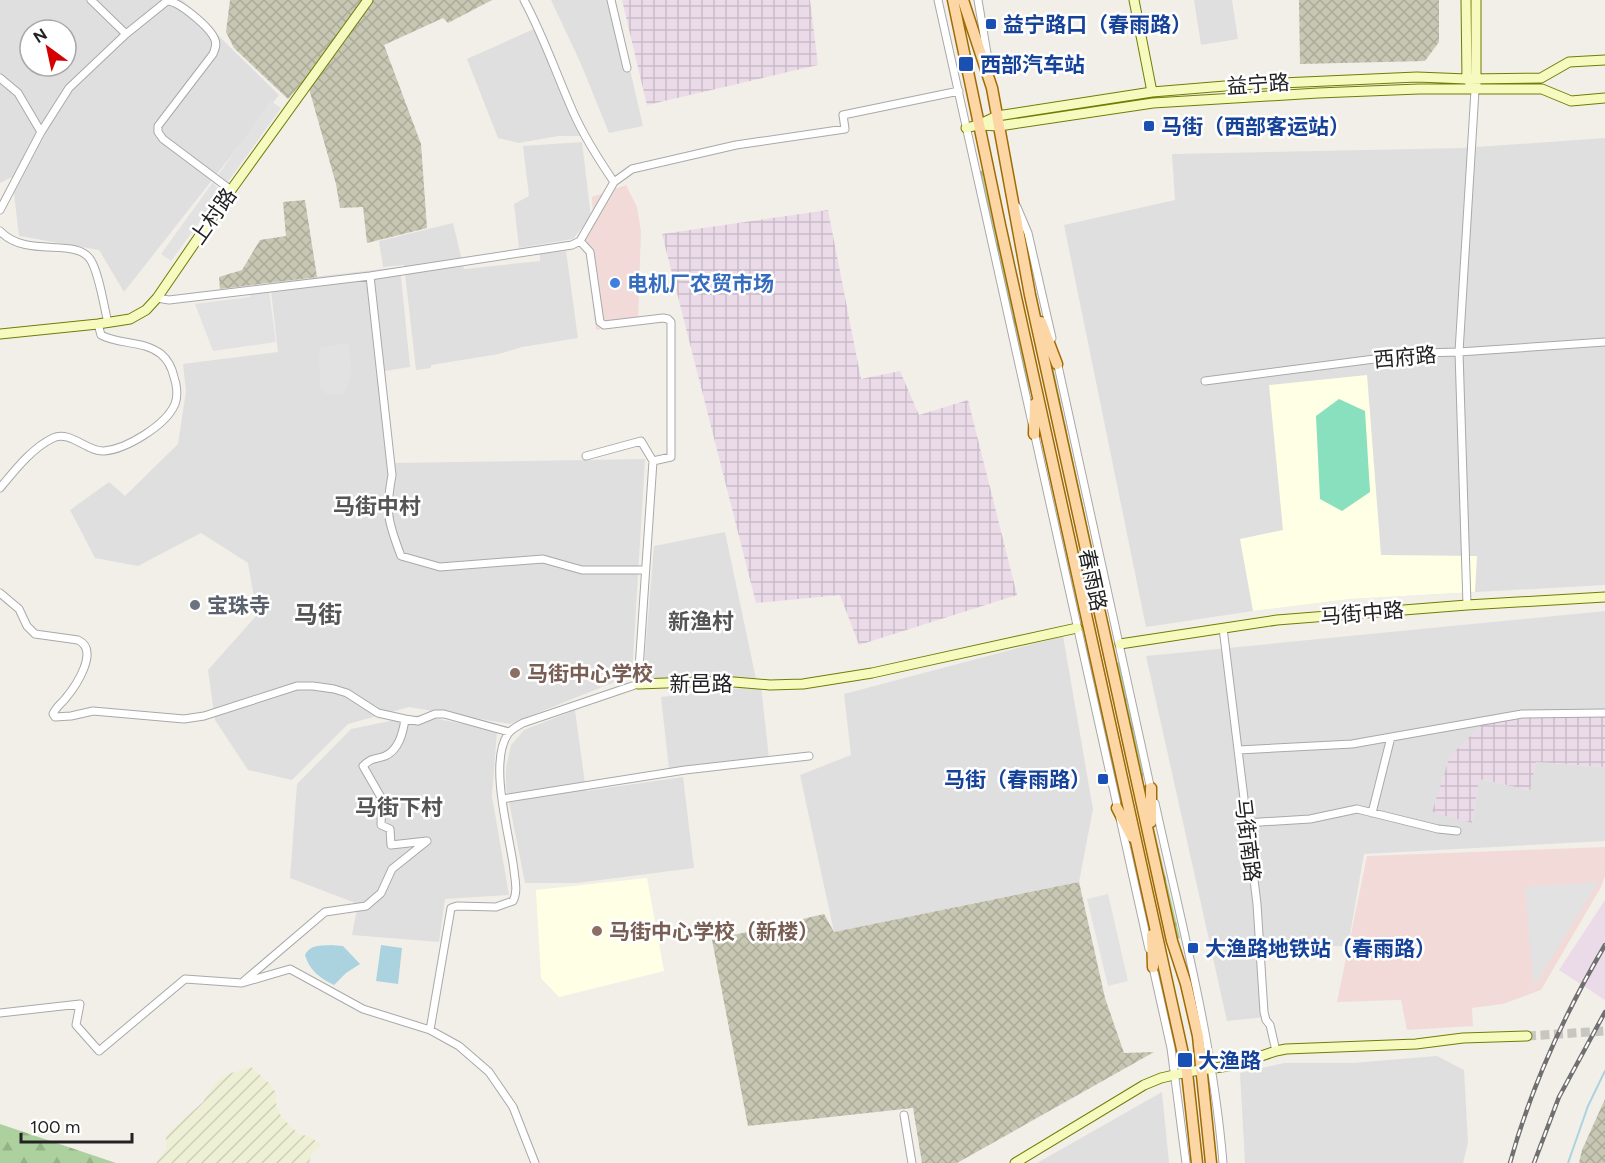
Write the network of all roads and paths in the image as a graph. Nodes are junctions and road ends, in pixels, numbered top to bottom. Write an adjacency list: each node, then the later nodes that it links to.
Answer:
1 (91, 0): 12 (street)
2 (368, 0): 27 (street, 上村路)
3 (524, 0): 26 (street)
4 (611, 0): 14 (street)
5 (938, 0): 19 (street)
6 (953, 0): 23 (main road, 春雨路)
7 (963, 0): 17 (main road, 春雨路)
8 (978, 0): 17 (street)
9 (1134, 0): 20 (street)
10 (1466, 0): 16 (street)
11 (1476, 0): 16 (street)
12 (126, 34): 25 (street); 27 (street)
13 (1605, 60): 16 (street, 益宁路)
14 (627, 68)
15 (0, 78): 25 (street)
16 (1472, 79): 18 (street); 20 (street, 益宁路)
17 (992, 88): 22 (main road, 春雨路)
18 (1475, 90): 21 (street, 益宁路); 22 (street, 益宁路); 38 (street)
19 (959, 91): 24 (street); 26 (street)
20 (1152, 92): 22 (street, 益宁路)
21 (1605, 98)
22 (998, 121): 23 (street, 益宁路); 28 (main road, 春雨路)
23 (978, 125): 24 (street, 益宁路); 41 (main road, 春雨路)
24 (966, 128): 42 (street)
25 (41, 132): 29 (street)
26 (614, 182): 31 (street)
27 (231, 190): 34 (street, 上村路)
28 (1012, 194): 33 (main road, 春雨路); 39 (street)
29 (0, 210)
30 (0, 231): 35 (street)
31 (580, 241): 32 (street); 44 (street)
32 (370, 276): 34 (street); 46 (street)
33 (1030, 295): 39 (main road); 66 (main road, 春雨路)
34 (157, 298): 35 (street, 上村路)
35 (103, 323): 36 (street, 上村路); 45 (street)
36 (0, 334)
37 (1605, 342): 38 (street, 西府路)
38 (1459, 352): 40 (street, 西府路); 49 (street)
39 (1057, 364): 52 (street)
40 (1205, 381)
41 (1036, 388): 42 (main road); 67 (main road, 春雨路)
42 (1034, 434): 50 (street)
43 (586, 456): 44 (street)
44 (653, 461): 46 (street)
45 (0, 488)
46 (645, 570): 53 (street)
47 (0, 593): 55 (street)
48 (1605, 597): 49 (street, 马街中路)
49 (1467, 605): 51 (street, 马街中路)
50 (1077, 628): 53 (street, 新邑路); 62 (street)
51 (1223, 628): 52 (street, 马街中路); 58 (street, 马街南路)
52 (1120, 644): 60 (street)
53 (638, 684): 56 (street, 新邑路)
54 (1605, 713): 57 (street)
55 (405, 719): 56 (street); 70 (street)
56 (509, 732): 61 (street)
57 (1391, 737): 58 (street); 63 (street)
58 (1238, 750): 64 (street, 马街南路)
59 (809, 756): 61 (street)
60 (1151, 788): 66 (main road); 75 (street)
61 (502, 799): 73 (street)
62 (1116, 808): 67 (main road); 69 (street)
63 (1372, 813): 64 (street); 65 (street)
64 (1245, 823): 76 (street, 马街南路)
65 (1457, 831)
66 (1151, 844): 71 (main road, 春雨路)
67 (1138, 850): 68 (main road, 春雨路)
68 (1152, 911): 69 (main road); 78 (main road, 春雨路)
69 (1153, 967): 79 (street)
70 (242, 983): 72 (street); 73 (street)
71 (1186, 984): 75 (main road); 77 (main road, 春雨路)
72 (0, 1013)
73 (430, 1030): 81 (street)
74 (1527, 1036): 76 (street)
75 (1207, 1040): 77 (street)
76 (1276, 1051): 77 (street)
77 (1207, 1068): 78 (street); 86 (main road, 春雨路); 87 (street)
78 (1187, 1072): 79 (street); 85 (main road, 春雨路)
79 (1175, 1075): 83 (street); 84 (street)
80 (904, 1115): 82 (street)
81 (535, 1163)
82 (912, 1163)
83 (1015, 1163)
84 (1186, 1163)
85 (1197, 1163)
86 (1211, 1163)
87 (1223, 1163)

